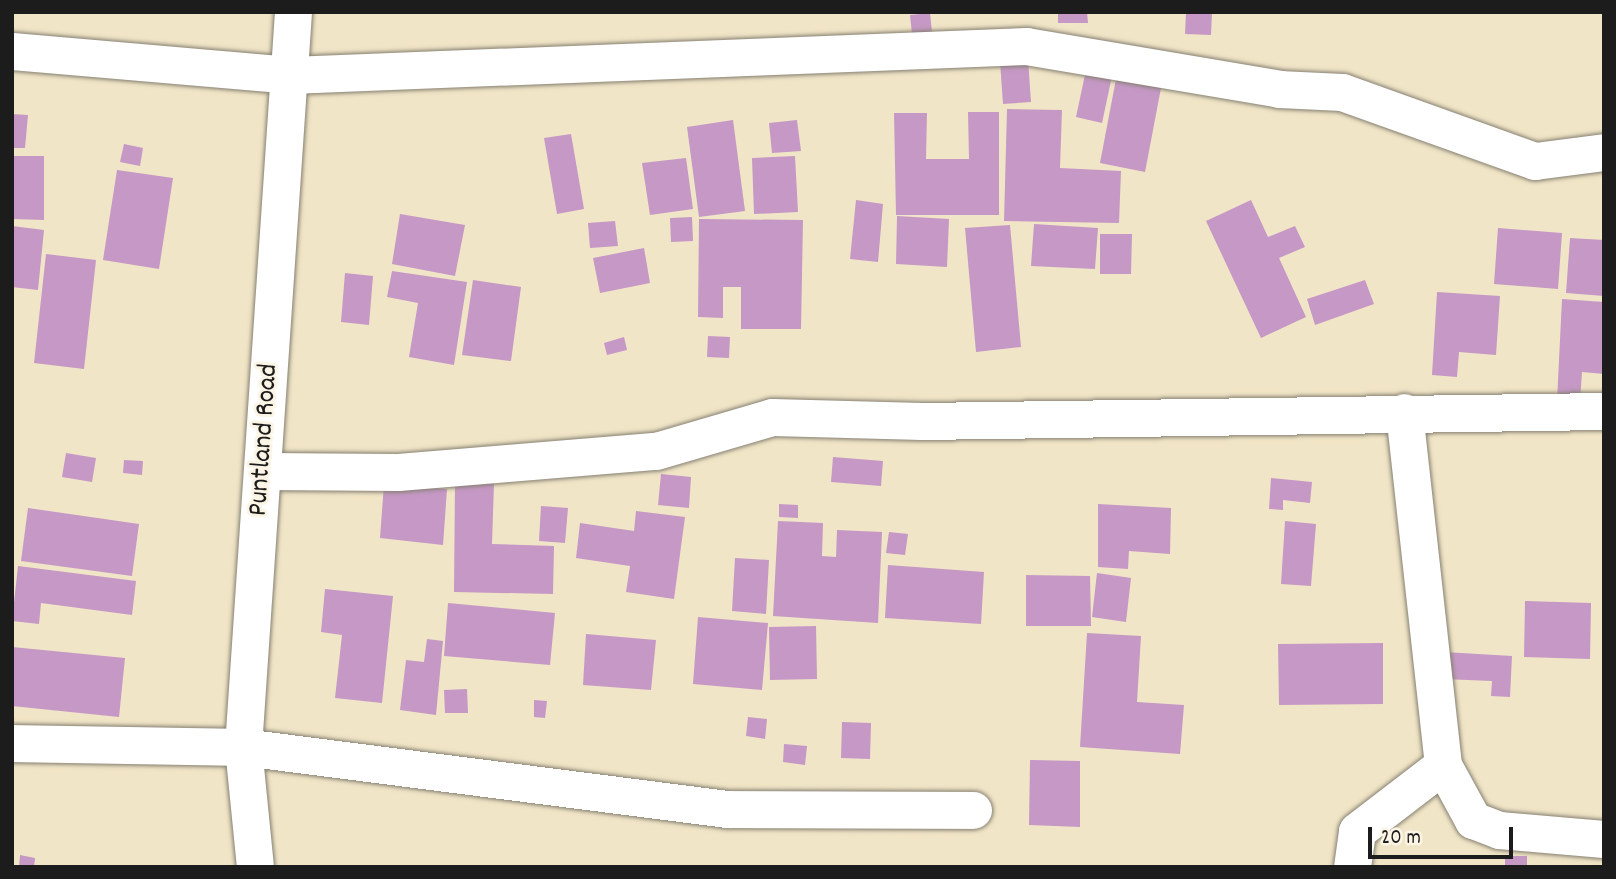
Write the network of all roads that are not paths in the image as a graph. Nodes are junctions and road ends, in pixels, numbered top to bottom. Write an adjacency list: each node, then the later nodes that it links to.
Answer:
1 (293, 12): 3 (street, Puntland Road)
2 (12, 51): 3 (street)
3 (290, 75): 4 (street); 7 (street, Puntland Road)
4 (1604, 152)
5 (1604, 411): 6 (street)
6 (1405, 412): 7 (street); 10 (street)
7 (263, 471): 9 (street, Puntland Road)
8 (12, 743): 9 (street)
9 (243, 747): 11 (street); 13 (street, Puntland Road)
10 (1443, 765): 12 (street); 14 (street)
11 (973, 810)
12 (1604, 839)
13 (255, 867)
14 (1352, 867)

